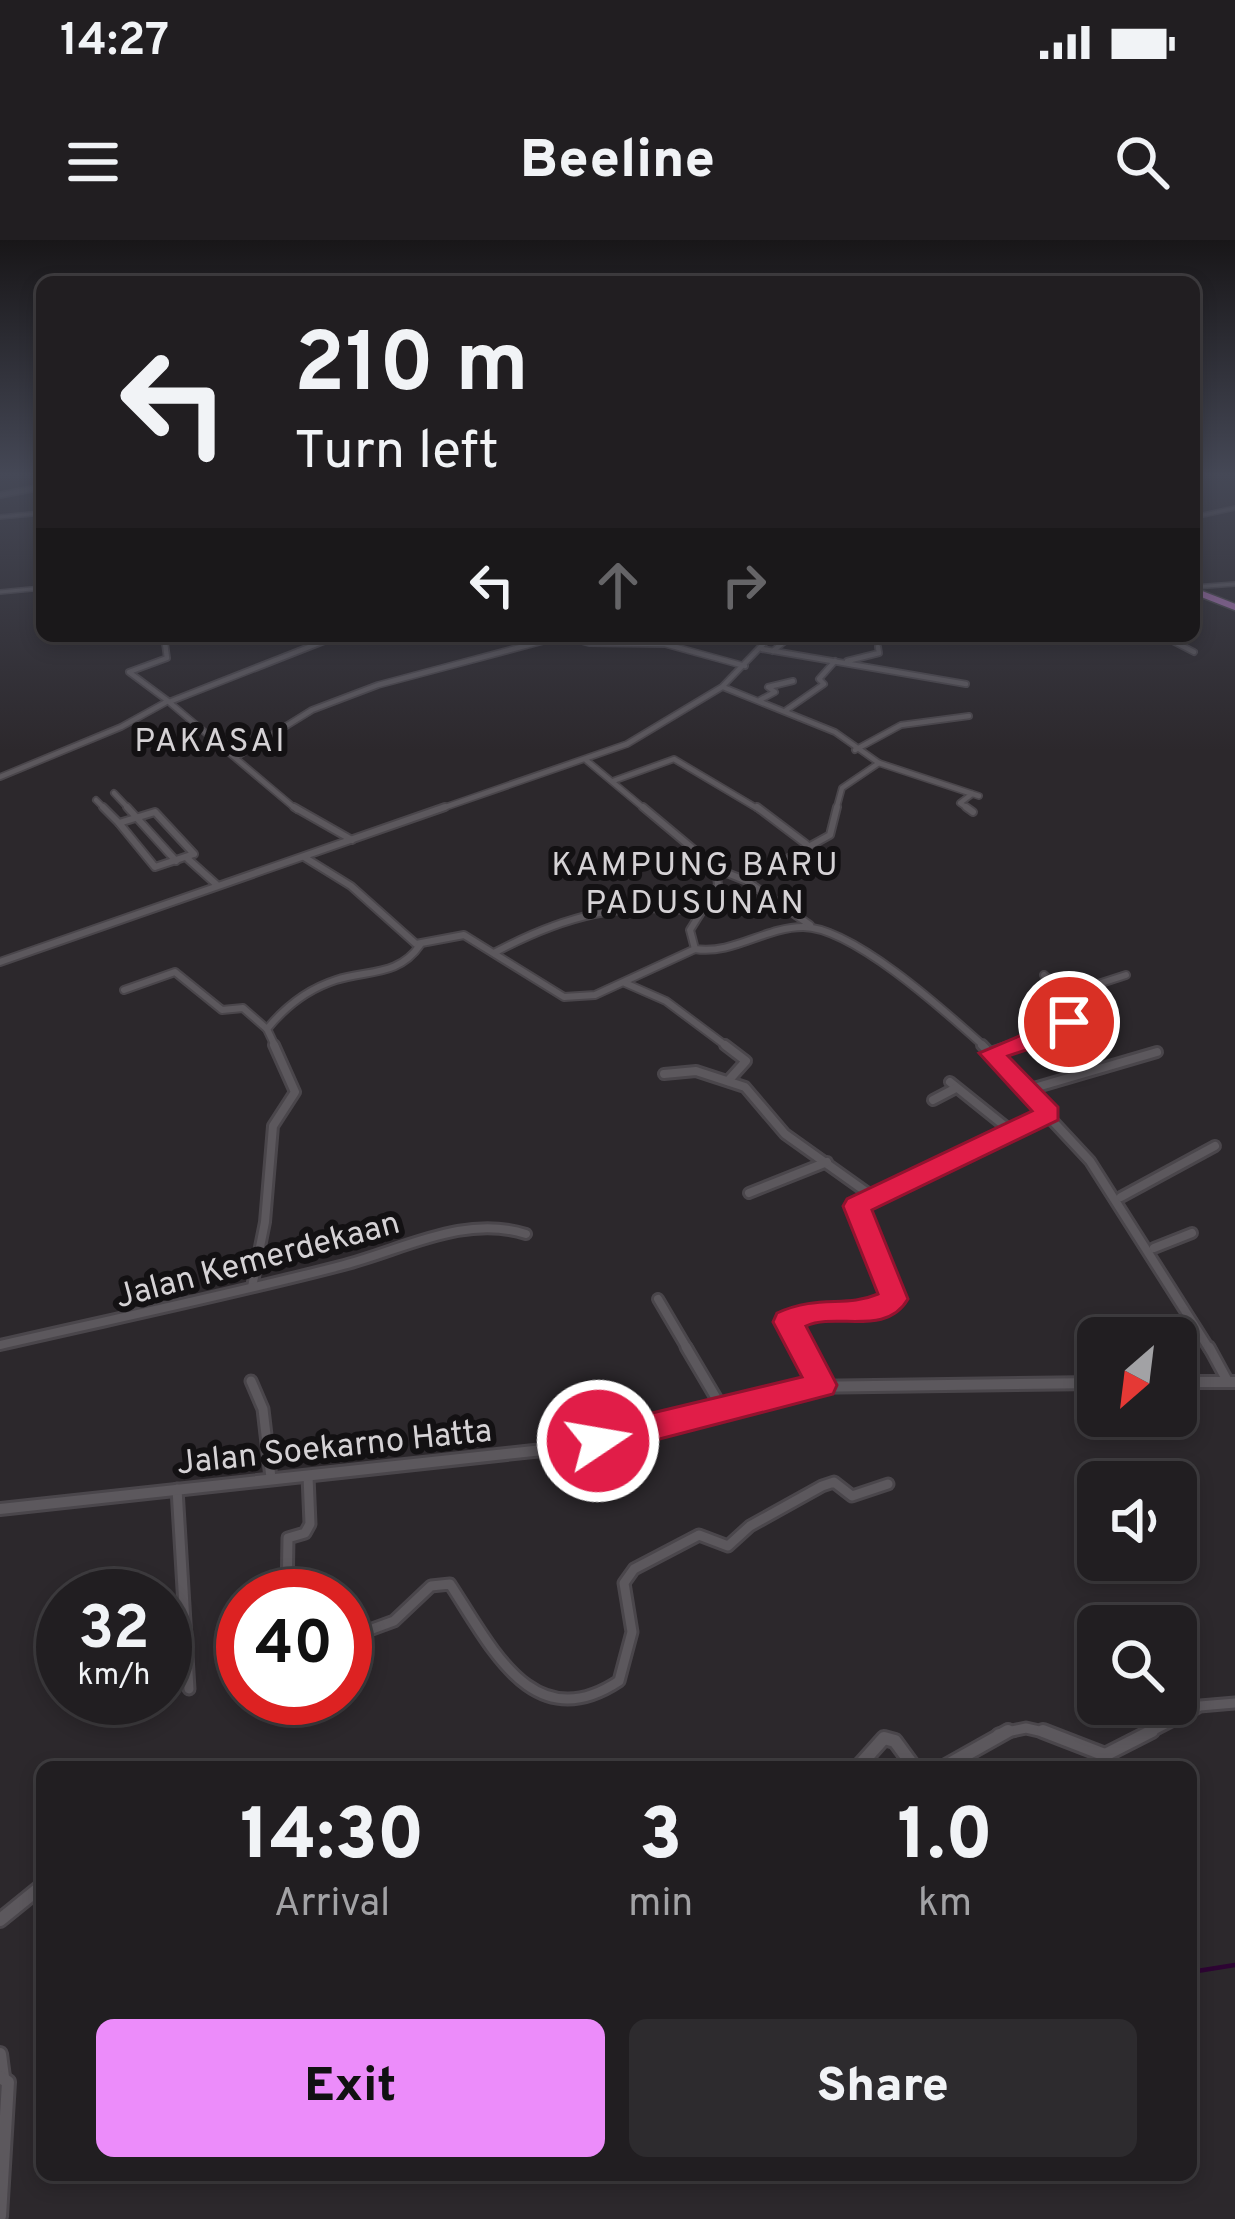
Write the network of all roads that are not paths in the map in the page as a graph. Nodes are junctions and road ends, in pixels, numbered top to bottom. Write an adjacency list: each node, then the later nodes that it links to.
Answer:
1 (1235, 584): 4 (street)
2 (36, 589): 3 (street)
3 (0, 592)
4 (1200, 594)
5 (1200, 596): 6 (highway)
6 (1235, 609)
7 (165, 642): 26 (street)
8 (321, 642): 26 (street)
9 (537, 642): 22 (street)
10 (586, 642): 21 (street)
11 (767, 642): 15 (street)
12 (784, 642): 16 (street)
13 (1174, 642): 17 (street)
14 (878, 647): 19 (street)
15 (762, 649): 16 (street); 21 (street)
16 (773, 651): 18 (street)
17 (1194, 652)
18 (835, 661): 19 (street); 28 (street)
19 (844, 663): 24 (street)
20 (392, 666): 22 (street)
21 (747, 666): 25 (street)
22 (406, 674): 31 (street)
23 (793, 680): 27 (street)
24 (966, 684)
25 (722, 687): 27 (street); 32 (street)
26 (169, 701): 31 (street); 34 (street)
27 (759, 701): 28 (street)
28 (785, 711): 30 (street)
29 (969, 716): 30 (street)
30 (855, 750): 33 (street)
31 (236, 757): 41 (street)
32 (586, 760): 35 (street); 41 (street)
33 (879, 763): 38 (street); 42 (street)
34 (0, 777)
35 (613, 782): 42 (street); 46 (street)
36 (114, 793): 39 (street)
37 (96, 800): 40 (street)
38 (973, 812)
39 (136, 818): 40 (street); 44 (street); 45 (street)
40 (119, 824): 45 (street)
41 (352, 840): 43 (street)
42 (808, 844): 47 (street)
43 (304, 857): 48 (street); 51 (street)
44 (188, 859): 45 (street); 48 (street)
45 (176, 862)
46 (716, 868): 47 (street); 49 (street)
47 (747, 881): 50 (street)
48 (218, 886): 54 (street)
49 (701, 911): 52 (street); 53 (street)
50 (812, 927): 52 (street); 62 (street)
51 (420, 945): 53 (street); 60 (street)
52 (695, 949): 57 (street)
53 (494, 953): 57 (street)
54 (0, 962)
55 (1044, 975): 59 (street)
56 (1126, 975): 59 (street)
57 (623, 982): 64 (street)
58 (124, 989): 60 (street)
59 (1052, 998): 62 (street)
60 (267, 1030): 77 (street)
61 (1156, 1052): 65 (street)
62 (991, 1053): 65 (street)
63 (664, 1074): 64 (street)
64 (728, 1081): 70 (street)
65 (1027, 1090): 67 (street)
66 (933, 1100): 68 (street)
67 (1049, 1114): 68 (street); 73 (street)
68 (1011, 1130): 72 (street)
69 (1215, 1146): 73 (street)
70 (828, 1162): 71 (street); 72 (street)
71 (749, 1193)
72 (872, 1196): 84 (street)
73 (1121, 1197): 76 (street)
74 (1192, 1233): 76 (street)
75 (526, 1234): 77 (street, Jalan Kemerdekaan)
76 (1154, 1248): 82 (street)
77 (251, 1287): 79 (street, Jalan Kemerdekaan)
78 (658, 1299): 85 (street)
79 (0, 1345)
80 (251, 1381): 87 (street)
81 (1197, 1382): 82 (street)
82 (1232, 1382)
83 (1077, 1383): 84 (street, Jalan Soekarno Hatta)
84 (822, 1385): 85 (street, Jalan Soekarno Hatta)
85 (722, 1408): 86 (street, Jalan Soekarno Hatta)
86 (308, 1475): 87 (street, Jalan Soekarno Hatta); 92 (street)
87 (271, 1478): 89 (street, Jalan Soekarno Hatta)
88 (888, 1484): 93 (street)
89 (177, 1489): 90 (street, Jalan Soekarno Hatta); 91 (street)
90 (0, 1509)
91 (182, 1569)
92 (287, 1569)
93 (372, 1631)
94 (1235, 1703): 97 (street)
95 (864, 1761): 96 (street)
96 (909, 1761)
97 (952, 1761)
98 (36, 1891): 99 (street)
99 (0, 1920)
100 (0, 2054): 101 (street)
101 (2, 2077): 102 (street)
102 (0, 2216)

